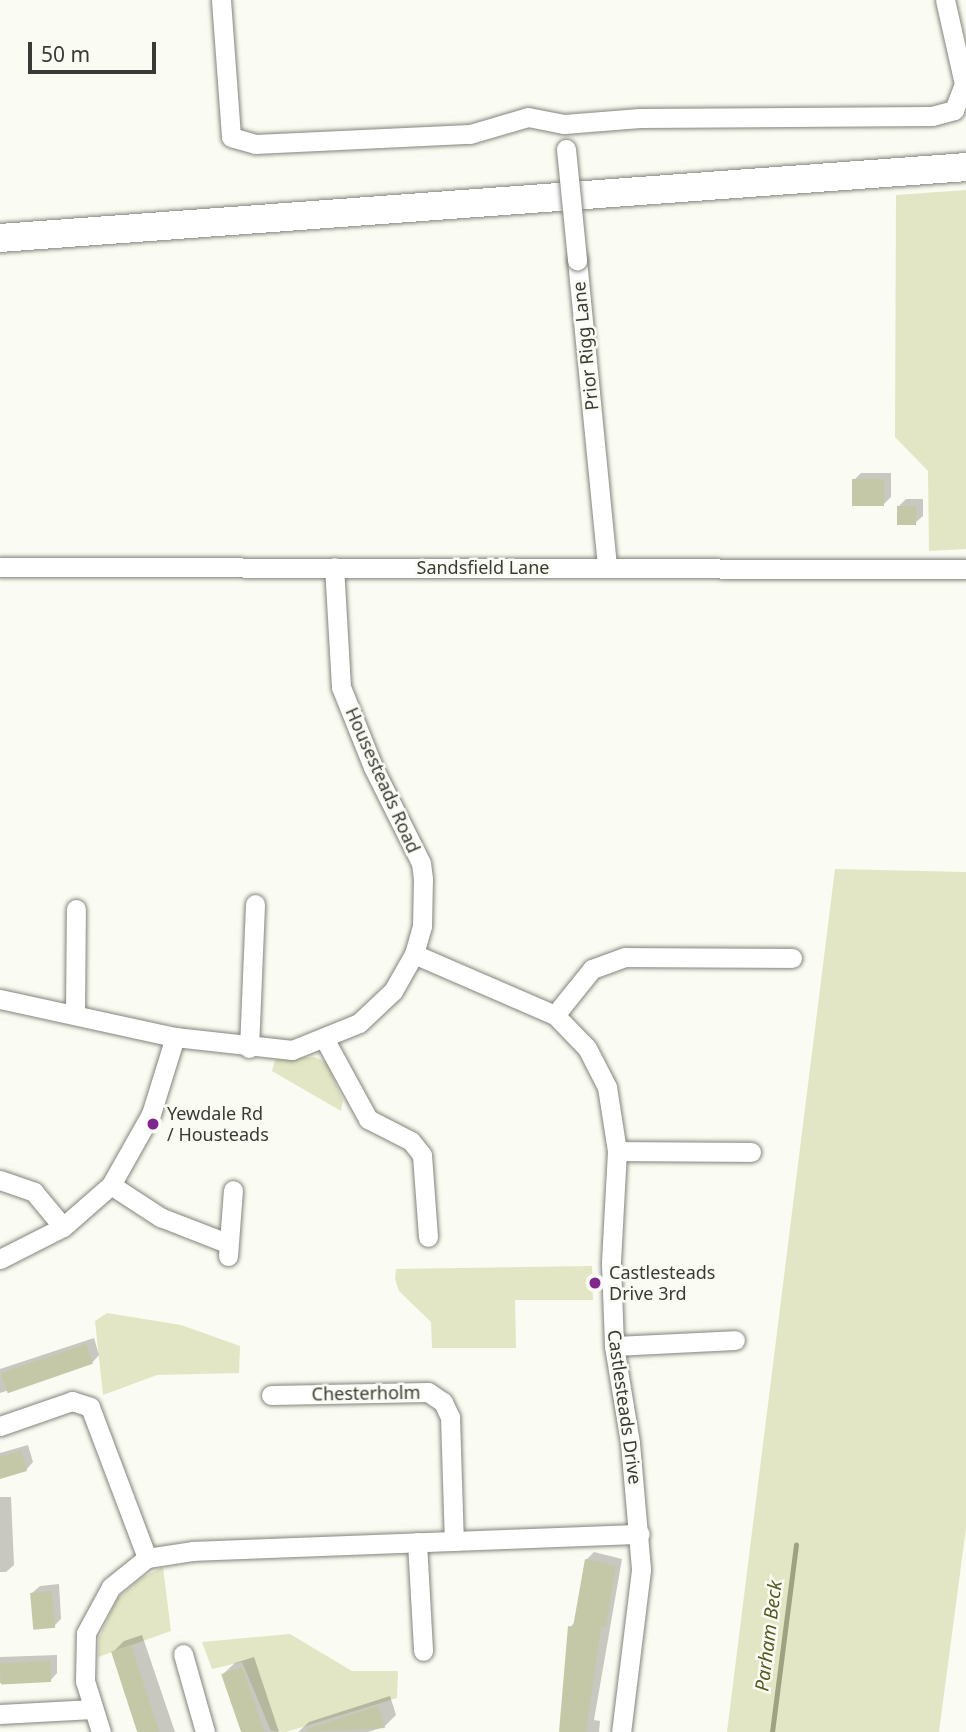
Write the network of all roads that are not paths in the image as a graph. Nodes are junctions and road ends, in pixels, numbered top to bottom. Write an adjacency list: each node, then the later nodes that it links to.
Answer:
1 (221, 0): 3 (street)
2 (945, 0): 3 (street)
3 (564, 124): 8 (street, Prior Rigg Lane, bridge)
4 (966, 167): 5 (highway)
5 (0, 238)
6 (0, 567): 7 (street, Sandsfield Lane)
7 (334, 567): 8 (street, Sandsfield Lane); 12 (street, Housesteads Road)
8 (607, 568): 9 (street, Sandsfield Lane)
9 (966, 569)
10 (255, 904): 19 (street)
11 (76, 909): 15 (street)
12 (414, 954): 16 (street, Castlesteads Drive); 18 (street, Housesteads Road)
13 (792, 958): 16 (street)
14 (0, 999): 15 (street, Housesteads Road)
15 (75, 1014): 17 (street, Housesteads Road)
16 (555, 1014): 20 (street, Castlesteads Drive)
17 (176, 1037): 19 (street, Housesteads Road); 23 (street)
18 (326, 1040): 19 (street, Housesteads Road); 26 (street)
19 (249, 1048)
20 (617, 1151): 21 (street); 29 (street, Castlesteads Drive)
21 (751, 1152)
22 (0, 1180): 25 (street)
23 (111, 1185): 24 (street); 25 (street)
24 (233, 1190)
25 (64, 1227): 27 (street)
26 (428, 1237)
27 (0, 1259)
28 (735, 1340): 29 (street)
29 (614, 1346): 32 (street, Castlesteads Drive)
30 (271, 1395): 33 (street, Chesterholm)
31 (0, 1426): 35 (street)
32 (640, 1534): 33 (street); 42 (street, Castlesteads Drive)
33 (454, 1541): 34 (street)
34 (417, 1542): 35 (street); 36 (street)
35 (147, 1558): 38 (street)
36 (423, 1651)
37 (183, 1654): 41 (street)
38 (93, 1709): 39 (street); 40 (street)
39 (0, 1714)
40 (101, 1732)
41 (205, 1732)
42 (621, 1732)

